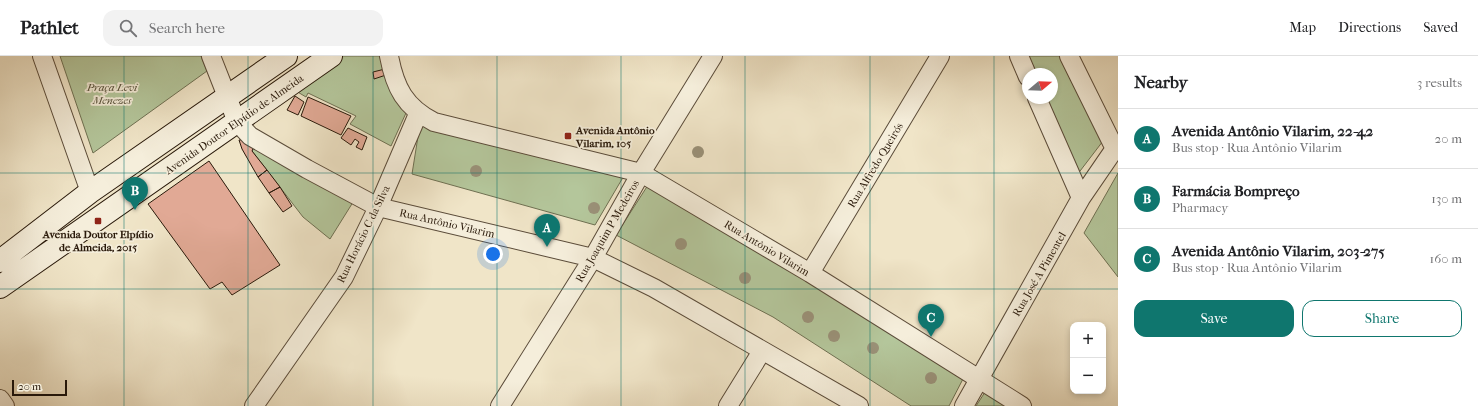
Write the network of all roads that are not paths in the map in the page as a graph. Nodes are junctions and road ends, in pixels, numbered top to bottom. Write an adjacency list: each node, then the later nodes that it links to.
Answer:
1 (42, 56): 17 (street)
2 (211, 56): 11 (street, Rua Antônio Vilarim)
3 (286, 56): 11 (main road)
4 (331, 56): 14 (main road, Avenida Doutor Elpídio de Almeida)
5 (389, 56): 13 (street, Rua Antônio Vilarim)
6 (714, 56): 16 (street, Rua Joaquim P Medeiros)
7 (940, 56): 22 (street, Rua Alfredo Queirós)
8 (1019, 56): 10 (street)
9 (1070, 56): 15 (street)
10 (1024, 68)
11 (227, 98): 14 (street, Rua Antônio Vilarim); 17 (main road)
12 (1040, 104): 18 (street)
13 (418, 114): 16 (street, Rua Antônio Vilarim); 19 (street, Rua Horácio C da Silva)
14 (237, 122): 19 (street, Rua Antônio Vilarim); 23 (main road, Avenida Doutor Elpídio de Almeida)
15 (1116, 147): 18 (street, Rua José A Pimentel)
16 (641, 174): 20 (street, Rua Joaquim P Medeiros); 22 (street, Rua Antônio Vilarim)
17 (90, 192): 21 (main road)
18 (1081, 198): 25 (street, Rua José A Pimentel)
19 (378, 207): 20 (street, Rua Antônio Vilarim); 28 (street, Rua Horácio C da Silva)
20 (593, 258): 24 (street, Rua Antônio Vilarim); 29 (street, Rua Joaquim P Medeiros)
21 (0, 261)
22 (810, 273): 25 (street, Rua Antônio Vilarim)
23 (3, 278)
24 (762, 351): 30 (street); 31 (street, Rua Antônio Vilarim)
25 (979, 380): 32 (street, Rua José A Pimentel); 33 (street, Rua Antônio Vilarim)
26 (0, 399): 27 (street)
27 (5, 406)
28 (254, 406)
29 (500, 406)
30 (728, 406)
31 (859, 406)
32 (964, 406)
33 (1022, 406)

